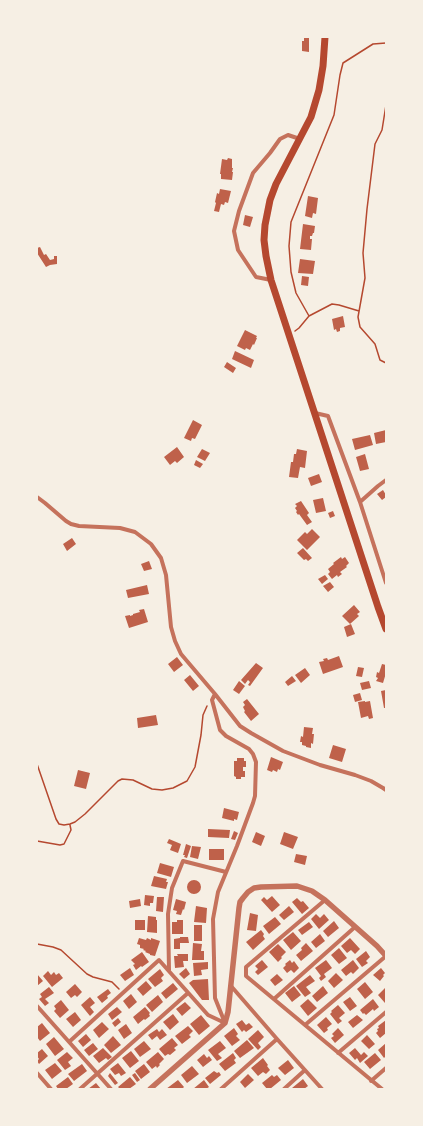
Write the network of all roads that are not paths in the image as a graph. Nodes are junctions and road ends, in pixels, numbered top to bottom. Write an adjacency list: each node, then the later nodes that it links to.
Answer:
1 (325, 37): 2 (main road)
2 (300, 139): 3 (main road); 3 (street)
3 (271, 280): 4 (main road)
4 (314, 413): 7 (street); 9 (main road)
5 (386, 480): 7 (street)
6 (37, 497): 10 (street)
7 (360, 502): 8 (street)
8 (386, 583)
9 (386, 628)
10 (215, 694): 11 (street); 12 (street)
11 (386, 790)
12 (226, 872): 16 (street); 22 (street)
13 (325, 900): 14 (street); 17 (street); 19 (street)
14 (355, 927): 15 (street); 19 (street)
15 (386, 956): 23 (street)
16 (169, 970): 18 (street); 25 (street)
17 (231, 985): 22 (street); 24 (street)
18 (188, 993): 22 (street); 30 (street)
19 (274, 999): 23 (street)
20 (37, 1006): 25 (street)
21 (386, 1012): 26 (street)
22 (225, 1023): 35 (street)
23 (305, 1025): 26 (street)
24 (276, 1039): 28 (street); 36 (street)
25 (69, 1042): 30 (street)
26 (338, 1053): 31 (street)
27 (386, 1068): 31 (street)
28 (305, 1070): 37 (street); 38 (street)
29 (37, 1073): 32 (street)
30 (97, 1073): 33 (street); 34 (street)
31 (371, 1081): 39 (street)
32 (51, 1089)
33 (80, 1089)
34 (111, 1089)
35 (150, 1089)
36 (221, 1089)
37 (284, 1089)
38 (322, 1089)
39 (382, 1089)

